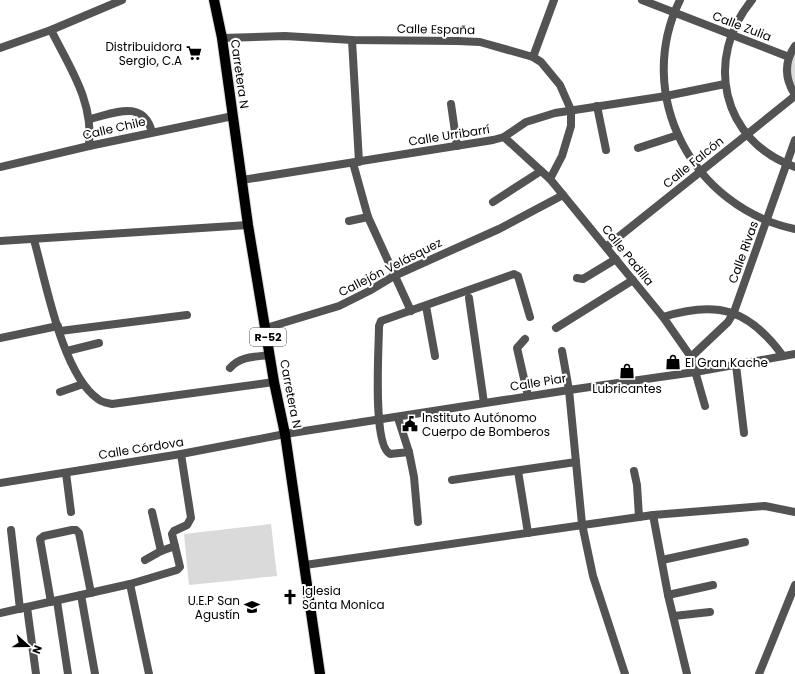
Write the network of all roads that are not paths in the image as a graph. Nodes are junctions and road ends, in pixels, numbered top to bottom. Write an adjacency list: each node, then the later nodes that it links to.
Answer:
1 (122, 0): 8 (street)
2 (214, 0): 10 (main road, Carretera N / R-52)
3 (554, 0): 14 (street)
4 (642, 0): 7 (street, Calle Zulia)
5 (680, 0): 7 (street)
6 (752, 0): 9 (street)
7 (675, 13): 9 (street, Calle Zulia); 18 (street)
8 (51, 30): 13 (street); 23 (street)
9 (731, 34): 15 (street, Calle Zulia); 16 (street)
10 (222, 38): 11 (street, Calle España); 22 (main road, Carretera N / R-52)
11 (352, 40): 14 (street, Calle España); 33 (street)
12 (795, 46): 15 (street)
13 (0, 48)
14 (533, 57): 21 (street, Calle España)
15 (789, 57): 17 (street)
16 (725, 84): 18 (street, Calle Urribarrí); 25 (street)
17 (795, 95): 25 (street, Calle Falcón)
18 (666, 96): 20 (street, Calle Urribarrí); 26 (street)
19 (451, 104): 30 (street)
20 (598, 106): 21 (street, Calle Urribarrí); 32 (street)
21 (571, 110): 27 (street, Calle Urribarrí); 38 (street, Calle España)
22 (233, 116): 24 (street, Calle Chile); 39 (main road, Carretera N / R-52)
23 (90, 118): 24 (street); 29 (street)
24 (152, 132): 29 (street, Calle Chile)
25 (747, 134): 34 (street); 37 (street, Calle Falcón)
26 (678, 135): 31 (street); 37 (street)
27 (504, 137): 30 (street, Calle Urribarrí); 36 (street, Calle Padilla)
28 (795, 140): 34 (street, Calle Rivas)
29 (89, 146): 35 (street, Calle Chile)
30 (457, 146): 33 (street, Calle Urribarrí)
31 (638, 148)
32 (606, 150)
33 (356, 163): 39 (street, Calle Urribarrí); 42 (street)
34 (791, 165): 44 (street, Calle Rivas)
35 (0, 167)
36 (541, 171): 38 (street, Calle Padilla); 41 (street)
37 (700, 172): 44 (street); 49 (street, Calle Falcón)
38 (550, 179): 40 (street, Calle Padilla)
39 (242, 180): 45 (main road, Carretera N / R-52)
40 (563, 195): 49 (street, Calle Padilla); 51 (street, Callejón Velásquez)
41 (493, 202)
42 (368, 217): 43 (street); 51 (street)
43 (349, 221)
44 (767, 221): 46 (street); 57 (street, Calle Rivas)
45 (248, 225): 47 (street); 61 (main road, Carretera N / R-52)
46 (795, 229)
47 (34, 240): 48 (street); 63 (street)
48 (0, 241)
49 (606, 247): 50 (street, Calle Padilla)
50 (616, 259): 52 (street); 53 (street, Calle Padilla)
51 (394, 276): 56 (street); 61 (street, Callejón Velásquez)
52 (577, 278)
53 (633, 280): 60 (street, Calle Padilla); 62 (street)
54 (469, 298): 82 (street)
55 (426, 306): 56 (street); 59 (street); 71 (street)
56 (411, 311): 85 (street)
57 (734, 312): 60 (street); 72 (street); 73 (street, Calle Rivas)
58 (187, 315): 63 (street)
59 (530, 317)
60 (663, 317): 73 (street, Calle Padilla)
61 (266, 328): 70 (main road, Carretera N / R-52)
62 (556, 328)
63 (59, 329): 64 (street); 67 (street)
64 (0, 338)
65 (525, 339): 81 (street)
66 (99, 343): 67 (street)
67 (67, 351): 78 (street)
68 (562, 351): 79 (street)
69 (795, 354): 72 (street, Calle Piar)
70 (270, 356): 75 (street); 77 (main road, Carretera N / R-52)
71 (435, 356)
72 (783, 356): 74 (street, Calle Piar)
73 (691, 358): 76 (street, Calle Padilla)
74 (736, 365): 76 (street, Calle Piar); 87 (street)
75 (230, 368)
76 (695, 372): 79 (street, Calle Piar); 83 (street, Calle Padilla)
77 (274, 382): 78 (street); 86 (main road, Carretera N / R-52)
78 (83, 384): 80 (street)
79 (570, 390): 81 (street, Calle Piar); 90 (street)
80 (60, 392)
81 (528, 396): 82 (street, Calle Piar)
82 (484, 403): 84 (street, Calle Piar)
83 (705, 406)
84 (398, 418): 85 (street, Calle Piar); 88 (street)
85 (378, 420): 86 (street, Calle Piar); 88 (street)
86 (285, 434): 89 (street, Calle Córdova); 110 (main road, Carretera N / R-52)
87 (744, 434)
88 (409, 452): 101 (street)
89 (181, 454): 93 (street, Calle Córdova); 106 (street)
90 (576, 462): 91 (street); 102 (street)
91 (518, 471): 94 (street); 104 (street)
92 (634, 471): 100 (street)
93 (66, 473): 95 (street, Calle Córdova); 96 (street)
94 (452, 480)
95 (0, 483)
96 (71, 512)
97 (152, 512): 107 (street)
98 (795, 512): 99 (street)
99 (653, 514): 100 (street); 109 (street)
100 (639, 517): 102 (street)
101 (418, 522)
102 (582, 524): 104 (street); 127 (street)
103 (11, 530): 118 (street)
104 (528, 533): 110 (street)
105 (745, 542): 109 (street)
106 (175, 546): 107 (street); 111 (street)
107 (161, 550): 108 (street)
108 (145, 560)
109 (662, 560): 116 (street)
110 (305, 565): 126 (main road, Carretera N / R-52)
111 (130, 584): 114 (street); 125 (street)
112 (713, 585): 116 (street)
113 (795, 585): 129 (street)
114 (91, 593): 115 (street); 117 (street)
115 (81, 595): 117 (street); 124 (street)
116 (668, 595): 121 (street)
117 (54, 601): 118 (street); 123 (street)
118 (24, 608): 120 (street); 122 (street)
119 (710, 612): 121 (street)
120 (0, 613)
121 (674, 616): 128 (street)
122 (36, 674)
123 (68, 674)
124 (95, 674)
125 (149, 674)
126 (320, 674)
127 (625, 674)
128 (688, 674)
129 (759, 674)

